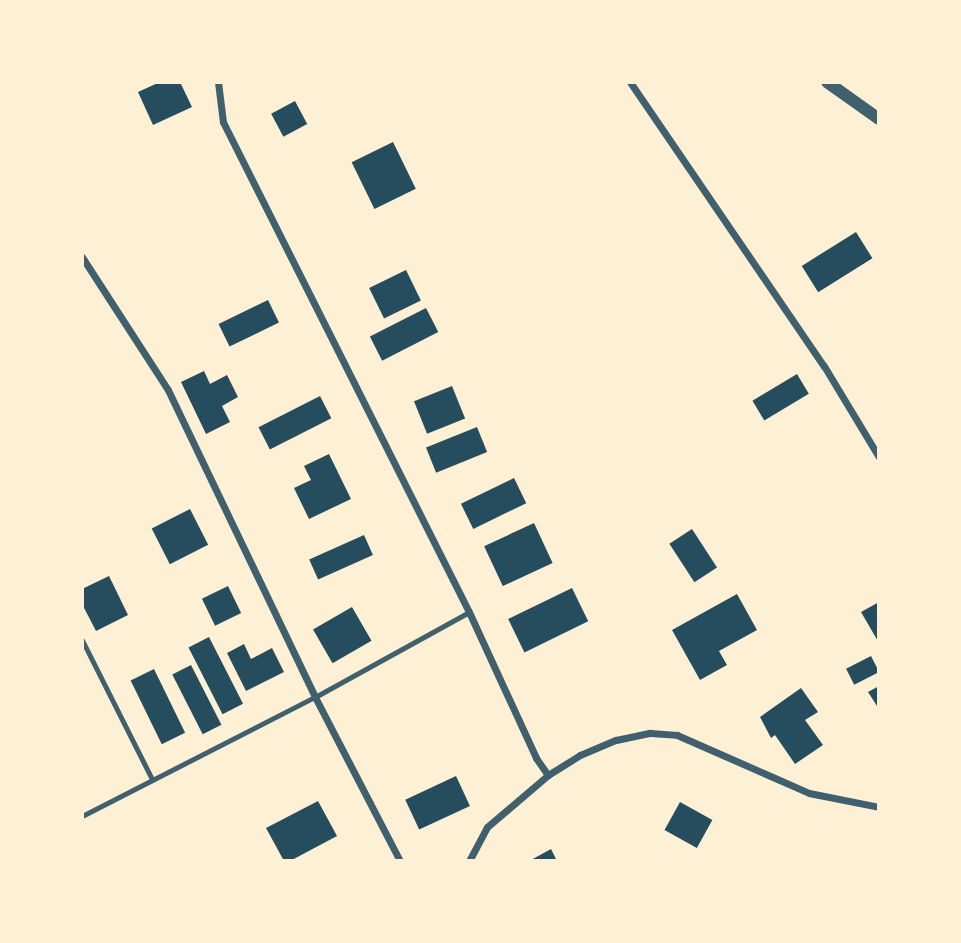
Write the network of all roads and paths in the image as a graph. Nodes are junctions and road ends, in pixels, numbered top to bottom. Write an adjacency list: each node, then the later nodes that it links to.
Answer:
1 (218, 82): 7 (street)
2 (630, 82): 6 (street)
3 (827, 82): 4 (street)
4 (879, 119)
5 (82, 257): 9 (street)
6 (879, 457)
7 (469, 612): 9 (lane); 10 (street)
8 (82, 640): 11 (lane)
9 (315, 697): 11 (lane); 14 (street)
10 (548, 775): 12 (street); 15 (street)
11 (152, 779): 13 (lane)
12 (879, 807)
13 (82, 816)
14 (400, 861)
15 (469, 861)

